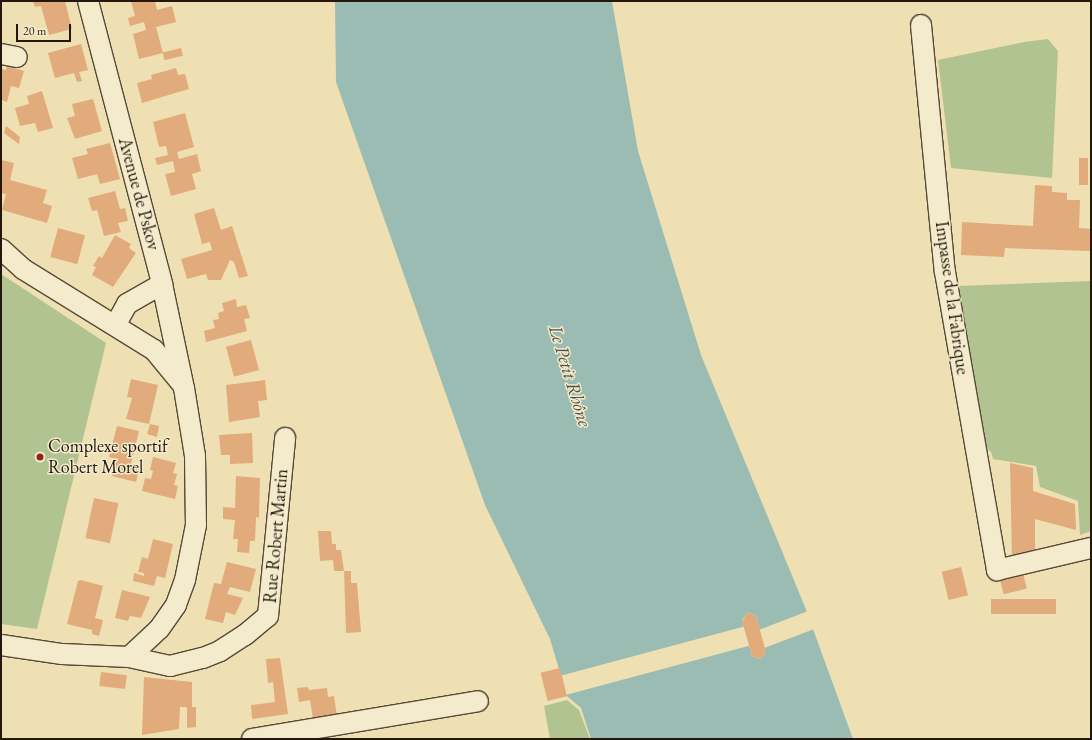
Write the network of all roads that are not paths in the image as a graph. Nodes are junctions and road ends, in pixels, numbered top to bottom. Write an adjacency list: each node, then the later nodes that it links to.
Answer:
1 (88, 1): 4 (street, Avenue de Pskov)
2 (921, 25): 8 (street, Impasse de la Fabrique)
3 (1, 249): 5 (street, Avenue de Pskov)
4 (162, 284): 5 (street); 6 (street, Avenue de Pskov)
5 (116, 324): 6 (street, Avenue de Pskov)
6 (184, 388): 10 (street, Avenue de Pskov)
7 (285, 438): 10 (street, Rue Robert Martin)
8 (1091, 548)
9 (1, 645): 10 (street, Rue Robert Martin)
10 (129, 657)
11 (478, 701): 12 (street)
12 (252, 739)

